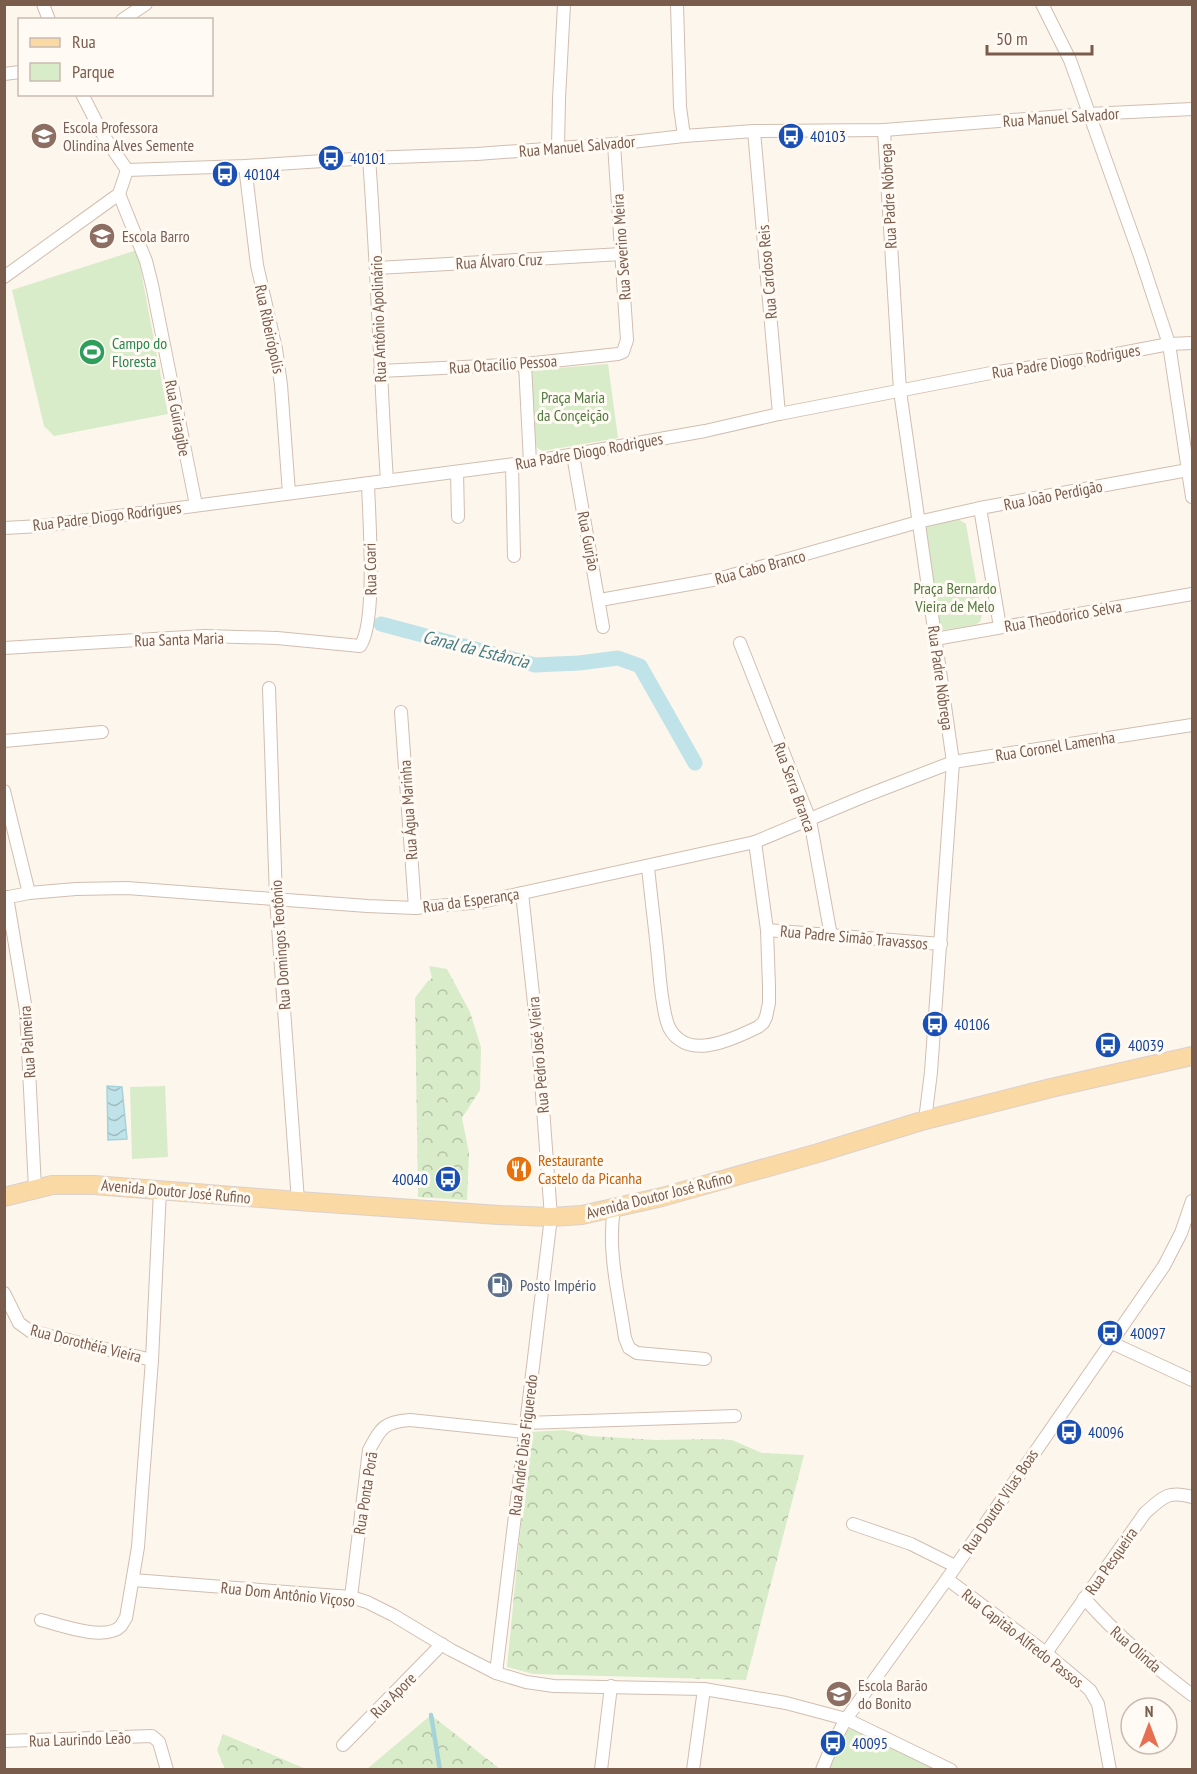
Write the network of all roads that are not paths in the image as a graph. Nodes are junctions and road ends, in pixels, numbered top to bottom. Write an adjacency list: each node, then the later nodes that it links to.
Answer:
1 (146, 4): 5 (street)
2 (564, 4): 13 (street)
3 (677, 4): 11 (street)
4 (1042, 4): 8 (street)
5 (125, 18)
6 (83, 96): 16 (street)
7 (1192, 110): 8 (street, Rua Manuel Salvador)
8 (1089, 114): 9 (street, Rua Manuel Salvador); 22 (street)
9 (884, 130): 10 (street, Rua Manuel Salvador); 26 (street, Rua Padre Nóbrega)
10 (754, 131): 11 (street, Rua Manuel Salvador); 27 (street, Rua Cardoso Reis)
11 (684, 136): 12 (street, Rua Manuel Salvador)
12 (614, 144): 13 (street, Rua Manuel Salvador); 18 (street, Rua Severino Meira)
13 (558, 149): 14 (street, Rua Manuel Salvador)
14 (369, 158): 15 (street, Rua Manuel Salvador); 19 (street, Rua Antônio Apolinário)
15 (245, 166): 16 (street, Rua Manuel Salvador); 35 (street, Rua Ribeirópolis)
16 (127, 170): 17 (street)
17 (119, 194): 20 (street); 37 (street, Rua Guiragibe)
18 (622, 254): 19 (street, Rua Álvaro Cruz); 23 (street, Rua Severino Meira)
19 (377, 268): 25 (street, Rua Antônio Apolinário)
20 (4, 277)
21 (1192, 343): 22 (street, Rua Padre Diogo Rodrigues)
22 (1168, 344): 26 (street, Rua Padre Diogo Rodrigues); 31 (street)
23 (624, 350): 24 (street, Rua Otacílio Pessoa)
24 (525, 364): 25 (street, Rua Otacílio Pessoa); 29 (street)
25 (380, 371): 33 (street, Rua Antônio Apolinário)
26 (900, 390): 27 (street, Rua Padre Diogo Rodrigues); 40 (street, Rua Padre Nóbrega)
27 (779, 414): 28 (street, Rua Padre Diogo Rodrigues)
28 (573, 454): 29 (street, Rua Padre Diogo Rodrigues); 44 (street, Rua Gurjão)
29 (530, 462): 30 (street, Rua Padre Diogo Rodrigues)
30 (512, 465): 32 (street, Rua Padre Diogo Rodrigues); 42 (street)
31 (1188, 470): 36 (street); 38 (street, Rua João Perdigão)
32 (457, 472): 33 (street, Rua Padre Diogo Rodrigues); 39 (street)
33 (387, 481): 34 (street, Rua Padre Diogo Rodrigues)
34 (368, 484): 35 (street, Rua Padre Diogo Rodrigues); 49 (street, Rua Coari)
35 (289, 493): 37 (street, Rua Padre Diogo Rodrigues)
36 (1192, 497)
37 (196, 505): 41 (street, Rua Padre Diogo Rodrigues)
38 (980, 508): 40 (street, Rua João Perdigão); 46 (street)
39 (458, 517)
40 (918, 522): 44 (street, Rua Cabo Branco); 47 (street, Rua Padre Nóbrega)
41 (4, 528)
42 (514, 556)
43 (1192, 594): 46 (street, Rua Theodorico Selva)
44 (600, 600): 45 (street, Rua Gurjão)
45 (603, 627)
46 (1000, 627): 47 (street, Rua Theodorico Selva)
47 (934, 639): 56 (street, Rua Padre Nóbrega)
48 (740, 643): 59 (street, Rua Serra Branca)
49 (353, 646): 50 (street, Rua Santa Maria)
50 (4, 648)
51 (269, 688): 65 (street, Rua Domingos Teotônio)
52 (401, 712): 66 (street, Rua Água Marinha)
53 (1192, 725): 56 (street, Rua Coronel Lamenha)
54 (102, 732): 55 (street)
55 (4, 741)
56 (953, 762): 57 (street, Rua Coronel Lamenha); 69 (street, Rua Padre Nóbrega)
57 (920, 775): 59 (street, Rua da Esperança)
58 (4, 791): 62 (street)
59 (810, 820): 60 (street, Rua da Esperança); 68 (street, Rua Serra Branca)
60 (755, 842): 61 (street, Rua da Esperança); 67 (street)
61 (648, 867): 63 (street, Rua da Esperança); 67 (street)
62 (29, 893): 64 (street, Rua da Esperança); 65 (street, Rua da Esperança)
63 (522, 893): 66 (street, Rua da Esperança); 78 (street, Rua Pedro José Vieira)
64 (6, 898): 72 (street, Rua Palmeira)
65 (276, 899): 66 (street, Rua da Esperança); 75 (street, Rua Domingos Teotônio)
66 (415, 908)
67 (767, 930): 68 (street, Rua Padre Simão Travassos)
68 (831, 936): 69 (street, Rua Padre Simão Travassos)
69 (940, 944): 71 (street, Rua Padre Nóbrega)
70 (1192, 1056): 71 (main road, Avenida Doutor José Rufino)
71 (925, 1120): 77 (main road, Avenida Doutor José Rufino)
72 (35, 1188): 73 (main road, Avenida Doutor José Rufino); 74 (main road, Avenida Doutor José Rufino)
73 (160, 1190): 75 (main road, Avenida Doutor José Rufino); 82 (street)
74 (4, 1197)
75 (298, 1201): 78 (main road, Avenida Doutor José Rufino)
76 (1192, 1201): 80 (street, Rua Doutor Vilas Boas)
77 (614, 1209): 78 (main road, Avenida Doutor José Rufino); 81 (street)
78 (551, 1217): 85 (street, Rua André Dias Figueredo)
79 (4, 1293): 82 (street, Rua Dorothéia Vieira)
80 (1112, 1343): 83 (street); 88 (street, Rua Doutor Vilas Boas)
81 (705, 1359)
82 (152, 1360): 90 (street)
83 (1192, 1380)
84 (735, 1416): 85 (street, Rua Ponta Porã)
85 (525, 1427): 91 (street, Rua Ponta Porã); 96 (street, Rua André Dias Figueredo)
86 (1192, 1497): 92 (street, Rua Pesqueira)
87 (853, 1524): 88 (street)
88 (955, 1566): 89 (street, Rua Doutor Vilas Boas)
89 (947, 1579): 95 (street, Rua Capitão Alfredo Passos); 100 (street, Rua Doutor Vilas Boas)
90 (133, 1580): 91 (street, Rua Dom Antônio Viçoso); 93 (street)
91 (351, 1597): 94 (street, Rua Dom Antônio Viçoso)
92 (1084, 1598): 95 (street, Rua Pesqueira); 99 (street, Rua Olinda)
93 (41, 1620)
94 (442, 1644): 96 (street, Rua Dom Antônio Viçoso); 102 (street, Rua Apore)
95 (1046, 1653): 108 (street, Rua Capitão Alfredo Passos)
96 (496, 1673): 97 (street, Rua Dom Antônio Viçoso)
97 (611, 1686): 98 (street, Rua Dom Antônio Viçoso); 104 (street)
98 (704, 1689): 100 (street, Rua Dom Antônio Viçoso); 105 (street)
99 (1192, 1695)
100 (846, 1719): 106 (street, Rua Doutor Vilas Boas); 107 (street, Rua Dom Antônio Viçoso)
101 (4, 1741): 103 (street, Rua Laurindo Leão)
102 (343, 1745)
103 (167, 1770)
104 (601, 1770)
105 (693, 1770)
106 (822, 1770)
107 (951, 1770)
108 (1110, 1770)

